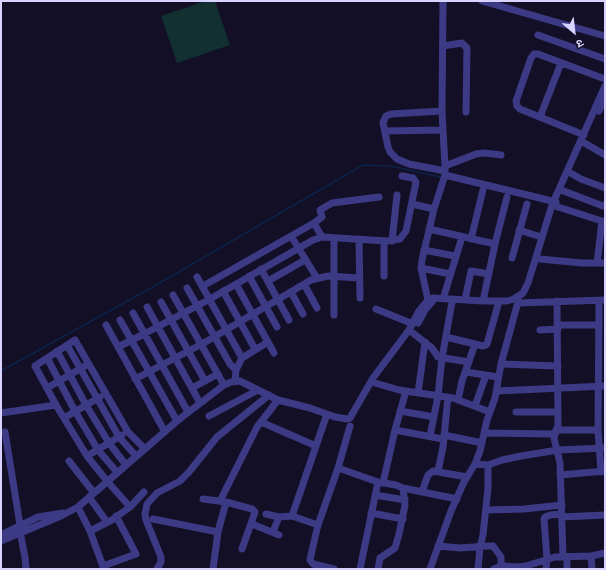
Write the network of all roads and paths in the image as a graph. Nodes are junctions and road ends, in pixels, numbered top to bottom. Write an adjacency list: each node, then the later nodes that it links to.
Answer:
1 (443, 1): 5 (street)
2 (482, 1): 4 (street)
3 (538, 35): 6 (street)
4 (605, 36)
5 (443, 46): 11 (street); 12 (street)
6 (605, 59)
7 (561, 63): 8 (street); 13 (street); 13 (street)
8 (605, 79)
9 (605, 86): 16 (street)
10 (604, 103): 16 (street)
11 (442, 112): 14 (street); 15 (street)
12 (466, 112)
13 (540, 117): 16 (street)
14 (443, 130): 15 (street); 20 (street)
15 (385, 131): 20 (street)
16 (583, 140): 18 (street); 19 (street)
17 (500, 155): 20 (street)
18 (605, 155)
19 (568, 172): 22 (street); 24 (street); 28 (street)
20 (444, 173): 28 (street); 32 (street)
21 (402, 176): 29 (street)
22 (605, 188)
23 (483, 190): 43 (street)
24 (562, 190): 28 (street); 31 (street)
25 (396, 195): 45 (street)
26 (378, 197): 33 (street)
27 (507, 197): 46 (street)
28 (554, 203): 34 (street); 40 (street); 51 (street)
29 (412, 204): 32 (street); 45 (street)
30 (527, 204): 36 (street)
31 (605, 206)
32 (434, 209): 35 (street)
33 (314, 222): 37 (street); 38 (street)
34 (603, 222): 53 (street)
35 (429, 229): 39 (street); 48 (street)
36 (519, 230): 40 (street); 50 (street)
37 (290, 236): 47 (street); 68 (street)
38 (322, 237): 41 (street); 47 (street)
39 (462, 237): 43 (street); 49 (street)
40 (541, 237): 80 (street)
41 (334, 238): 42 (street); 60 (street)
42 (359, 239): 44 (street); 64 (street)
43 (471, 239): 46 (street)
44 (384, 241): 45 (street); 61 (street)
45 (392, 241)
46 (495, 244): 58 (street)
47 (297, 248): 52 (street); 56 (street)
48 (424, 250): 49 (street); 55 (street)
49 (455, 256): 57 (street)
50 (512, 258)
51 (540, 259): 53 (street); 80 (street)
52 (305, 260): 63 (street); 65 (street)
53 (597, 263): 54 (street)
54 (605, 263)
55 (421, 268): 57 (street); 77 (street)
56 (261, 269): 59 (street); 65 (street)
57 (450, 274): 75 (street)
58 (489, 274): 78 (street); 84 (street)
59 (249, 276): 66 (street); 88 (street)
60 (334, 276): 63 (street); 64 (street); 95 (street)
61 (384, 276)
62 (198, 277): 68 (street)
63 (317, 278): 67 (street)
64 (359, 278): 73 (street)
65 (268, 281): 76 (street)
66 (236, 284): 70 (street); 94 (street)
67 (304, 284): 71 (street); 89 (street)
68 (203, 286): 74 (street)
69 (187, 288): 85 (street)
70 (223, 291): 74 (street); 99 (street)
71 (291, 292): 76 (street); 93 (street)
72 (173, 295): 91 (street)
73 (360, 298)
74 (210, 299): 85 (street); 105 (street)
75 (443, 299): 77 (street); 78 (street)
76 (278, 300): 88 (street); 98 (street)
77 (428, 300): 106 (street)
78 (465, 300): 84 (street)
79 (602, 300): 81 (street); 101 (street)
80 (518, 301): 81 (street); 84 (street); 86 (street); 128 (street)
81 (557, 301): 104 (street)
82 (161, 302): 96 (street)
83 (452, 302): 86 (street); 106 (street); 110 (street)
84 (483, 302)
85 (196, 305): 91 (street); 109 (street)
86 (498, 305): 115 (street)
87 (147, 307): 102 (street)
88 (266, 307): 94 (street); 103 (street)
89 (317, 308)
90 (376, 309): 106 (street)
91 (183, 312): 96 (street); 114 (street)
92 (133, 313): 108 (street)
93 (303, 314)
94 (252, 315): 99 (street); 112 (street)
95 (334, 315)
96 (171, 319): 102 (street); 120 (street)
97 (120, 320): 111 (street)
98 (290, 320)
99 (240, 322): 105 (street); 118 (street)
100 (106, 325): 117 (street)
101 (599, 325): 104 (street); 145 (street)
102 (157, 327): 108 (street); 123 (street)
103 (277, 327)
104 (558, 327): 107 (street); 130 (street)
105 (227, 329): 109 (street); 124 (street)
106 (412, 329): 113 (street); 143 (street); 176 (street)
107 (540, 330)
108 (144, 334): 111 (street); 129 (street)
109 (214, 336): 114 (street); 132 (street)
110 (446, 337): 115 (street); 125 (street)
111 (132, 340): 117 (street); 133 (street)
112 (268, 342): 118 (street); 121 (street)
113 (426, 342): 125 (street); 152 (street)
114 (202, 344): 120 (street); 135 (street)
115 (475, 344): 126 (street)
116 (67, 345): 119 (street); 127 (street); 131 (street)
117 (118, 347): 139 (street)
118 (255, 349): 124 (street)
119 (57, 351): 122 (street); 136 (street)
120 (188, 351): 123 (street); 141 (street)
121 (274, 353)
122 (47, 358): 140 (street); 146 (street)
123 (175, 358): 129 (street); 147 (street)
124 (242, 358): 132 (street)
125 (442, 358): 126 (street); 155 (street)
126 (470, 362): 134 (street)
127 (89, 364): 131 (street); 153 (street)
128 (501, 364): 130 (street); 138 (street)
129 (162, 366): 133 (street); 166 (street)
130 (558, 366): 148 (street)
131 (81, 369): 136 (street); 157 (street)
132 (236, 370): 142 (street)
133 (149, 372): 139 (street); 175 (street)
134 (466, 372): 137 (street); 159 (street)
135 (218, 374): 141 (street); 144 (street)
136 (69, 375): 140 (street); 162 (street)
137 (486, 375): 138 (street); 163 (street)
138 (498, 378): 151 (street)
139 (135, 379): 182 (street)
140 (59, 381): 146 (street); 165 (street)
141 (205, 381): 147 (street)
142 (235, 381): 144 (street); 149 (street)
143 (375, 383): 150 (street); 176 (street)
144 (224, 385): 160 (street)
145 (601, 386): 148 (street); 179 (street)
146 (47, 388): 161 (street)
147 (192, 388): 160 (street)
148 (558, 388): 151 (street); 169 (street)
149 (258, 390): 154 (street); 172 (street)
150 (406, 391): 152 (street); 164 (street)
151 (497, 391): 167 (street)
152 (418, 393): 155 (street)
153 (106, 394): 157 (street); 181 (street)
154 (269, 395): 158 (street); 251 (street)
155 (438, 396): 156 (street); 173 (street)
156 (448, 397): 159 (street); 187 (street)
157 (98, 399): 162 (street); 186 (street)
158 (278, 400): 171 (street); 177 (street)
159 (458, 400): 163 (street)
160 (200, 403): 166 (street)
161 (56, 405): 170 (street); 174 (street)
162 (86, 406): 165 (street); 188 (street)
163 (475, 406): 167 (street)
164 (400, 411): 173 (street); 178 (street)
165 (75, 412): 174 (street); 193 (street)
166 (188, 412): 175 (street)
167 (490, 412): 184 (street)
168 (516, 412): 169 (street)
169 (558, 412): 183 (street)
170 (1, 413)
171 (327, 414): 176 (street); 190 (street)
172 (209, 416)
173 (434, 417): 185 (street)
174 (64, 418): 195 (street)
175 (177, 421): 182 (street)
176 (350, 421): 201 (street)
177 (261, 422): 190 (street); 217 (street)
178 (395, 430): 185 (street); 208 (street)
179 (598, 430): 183 (street); 192 (street)
180 (5, 432): 234 (street)
181 (128, 432): 186 (street); 191 (street)
182 (165, 432): 191 (street)
183 (556, 432): 184 (street); 194 (street)
184 (484, 433): 189 (street)
185 (430, 436): 187 (street)
186 (119, 437): 188 (street); 196 (street)
187 (444, 437): 189 (street); 202 (street)
188 (108, 443): 193 (street); 199 (street)
189 (482, 443): 198 (street)
190 (316, 446): 226 (street)
191 (144, 448): 196 (street)
192 (602, 448): 194 (street); 204 (street)
193 (98, 450): 195 (street); 203 (street)
194 (558, 450): 200 (street); 205 (street)
195 (87, 456): 207 (street)
196 (136, 456): 199 (street)
197 (69, 461): 212 (street)
198 (475, 464): 200 (street); 206 (street)
199 (126, 465): 203 (street)
200 (488, 466): 221 (street)
201 (338, 468): 208 (street); 233 (street)
202 (438, 471): 206 (street); 211 (street)
203 (117, 472): 207 (street)
204 (603, 472): 205 (street)
205 (560, 475): 218 (street)
206 (467, 477): 215 (street)
207 (107, 481): 212 (street); 220 (street)
208 (381, 482): 209 (street); 213 (street)
209 (403, 488): 211 (street); 216 (street)
210 (144, 492): 220 (street)
211 (422, 492): 215 (street)
212 (92, 495): 219 (street); 231 (street)
213 (375, 495): 216 (street); 222 (street)
214 (203, 499): 217 (street)
215 (457, 499): 239 (street)
216 (405, 500): 229 (street)
217 (223, 502): 232 (street); 236 (street)
218 (562, 505): 221 (street); 227 (street)
219 (78, 507): 234 (street); 235 (street)
220 (130, 507): 225 (street)
221 (486, 510): 240 (street)
222 (371, 513): 229 (street); 254 (street)
223 (266, 514): 228 (street)
224 (605, 515): 227 (street)
225 (116, 516): 231 (street); 249 (street)
226 (292, 516): 228 (street); 233 (street)
227 (562, 516): 244 (street); 245 (street)
228 (279, 517): 232 (street)
229 (403, 519): 255 (street)
230 (153, 520): 236 (street)
231 (108, 522): 235 (street)
232 (252, 524): 241 (street)
233 (318, 525): 246 (street)
234 (20, 529): 237 (street); 238 (street); 250 (street)
235 (90, 531): 249 (street)
236 (218, 532): 252 (street)
237 (1, 535)
238 (1, 541)
239 (438, 546): 240 (street); 256 (street)
240 (480, 546): 247 (street); 257 (street)
241 (242, 549)
242 (605, 553): 243 (street)
243 (591, 556): 244 (street); 261 (street)
244 (565, 557): 245 (street); 260 (street)
245 (547, 559): 248 (street); 259 (street)
246 (310, 566): 253 (street)
247 (501, 566): 248 (street); 258 (street)
248 (535, 566)
249 (103, 568)
250 (26, 569)
251 (157, 569)
252 (213, 569)
253 (334, 569)
254 (360, 569)
255 (378, 569)
256 (430, 569)
257 (478, 569)
258 (494, 569)
259 (546, 569)
260 (567, 569)
261 (592, 569)

